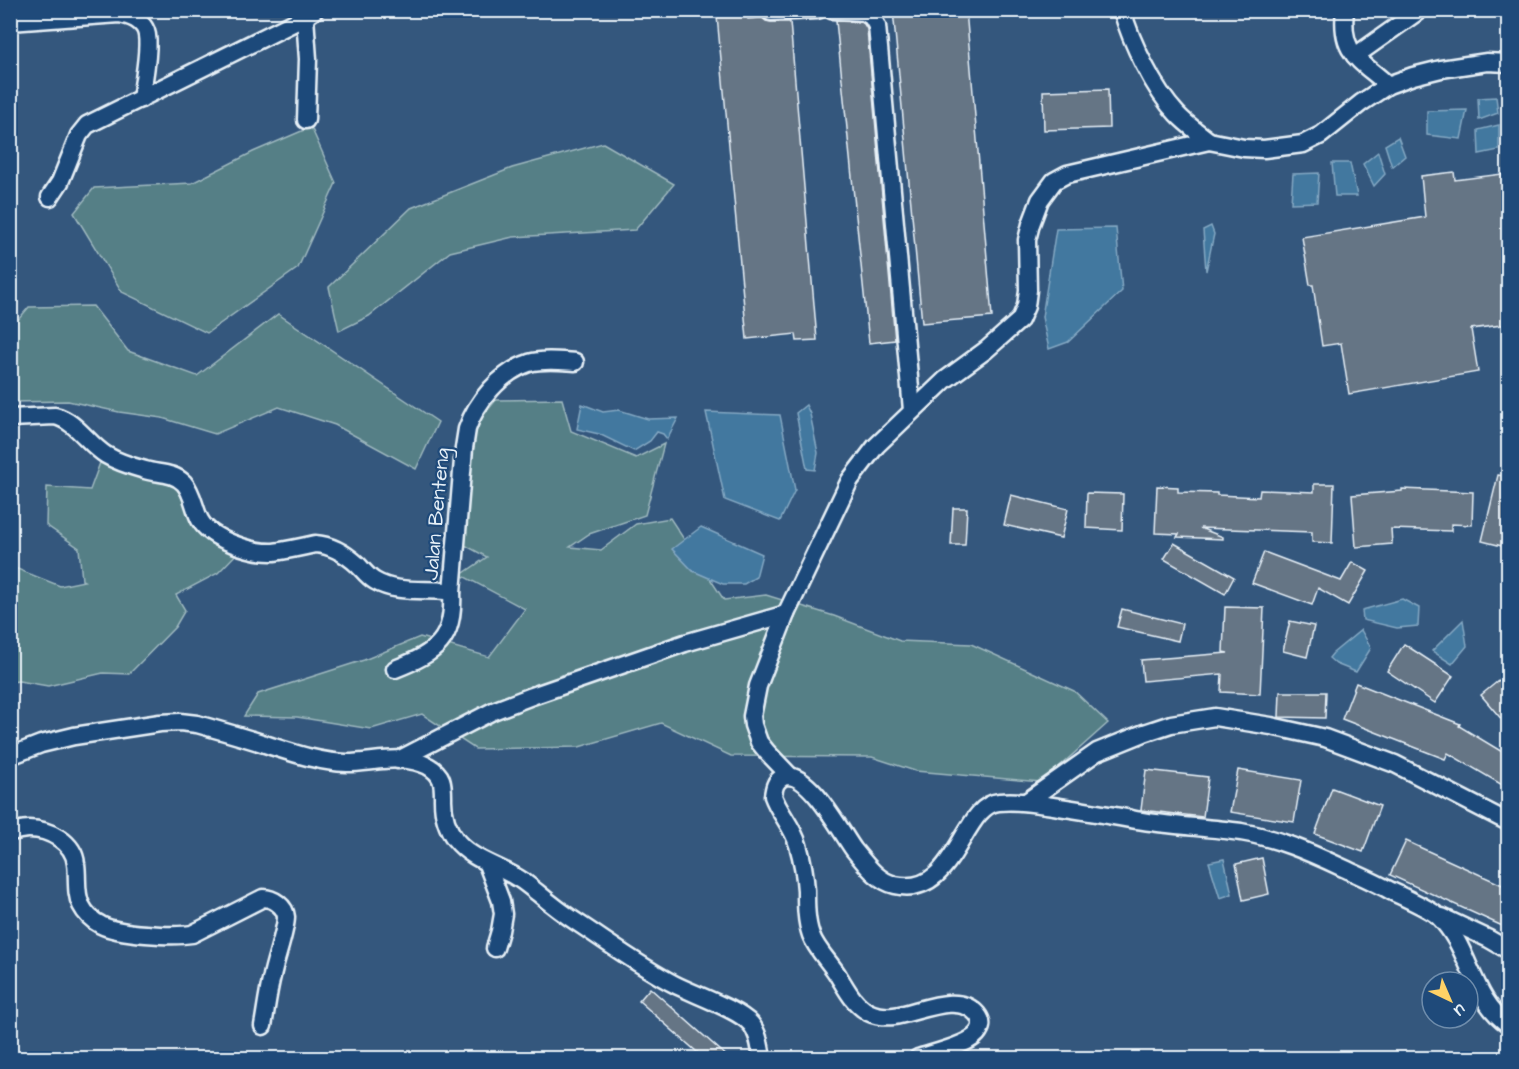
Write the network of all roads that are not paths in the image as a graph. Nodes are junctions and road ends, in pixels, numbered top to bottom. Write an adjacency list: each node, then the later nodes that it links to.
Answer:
1 (818, 10): 6 (street)
2 (832, 10): 17 (street)
3 (1122, 10): 14 (street)
4 (1346, 10): 9 (street)
5 (1420, 10): 9 (street)
6 (771, 12)
7 (310, 14): 12 (street); 13 (street)
8 (10, 22): 12 (street)
9 (1355, 56): 11 (street)
10 (1509, 63): 11 (street)
11 (1388, 85): 14 (street)
12 (141, 99): 15 (street)
13 (306, 120)
14 (1209, 141): 17 (street)
15 (50, 196)
16 (575, 362): 19 (street, Jalan Benteng)
17 (912, 410): 20 (street)
18 (10, 418): 19 (street, Jalan Benteng)
19 (452, 592): 21 (street)
20 (786, 614): 23 (street); 24 (street)
21 (395, 669)
22 (10, 756): 23 (street)
23 (398, 759): 28 (street)
24 (790, 776): 25 (street); 35 (street)
25 (1026, 802): 26 (street); 29 (street)
26 (1509, 822)
27 (10, 832): 33 (street)
28 (487, 864): 30 (street); 34 (street)
29 (1438, 915): 31 (street); 32 (street)
30 (495, 948)
31 (1509, 950)
32 (1509, 1024)
33 (263, 1026)
34 (762, 1059)
35 (918, 1059)

